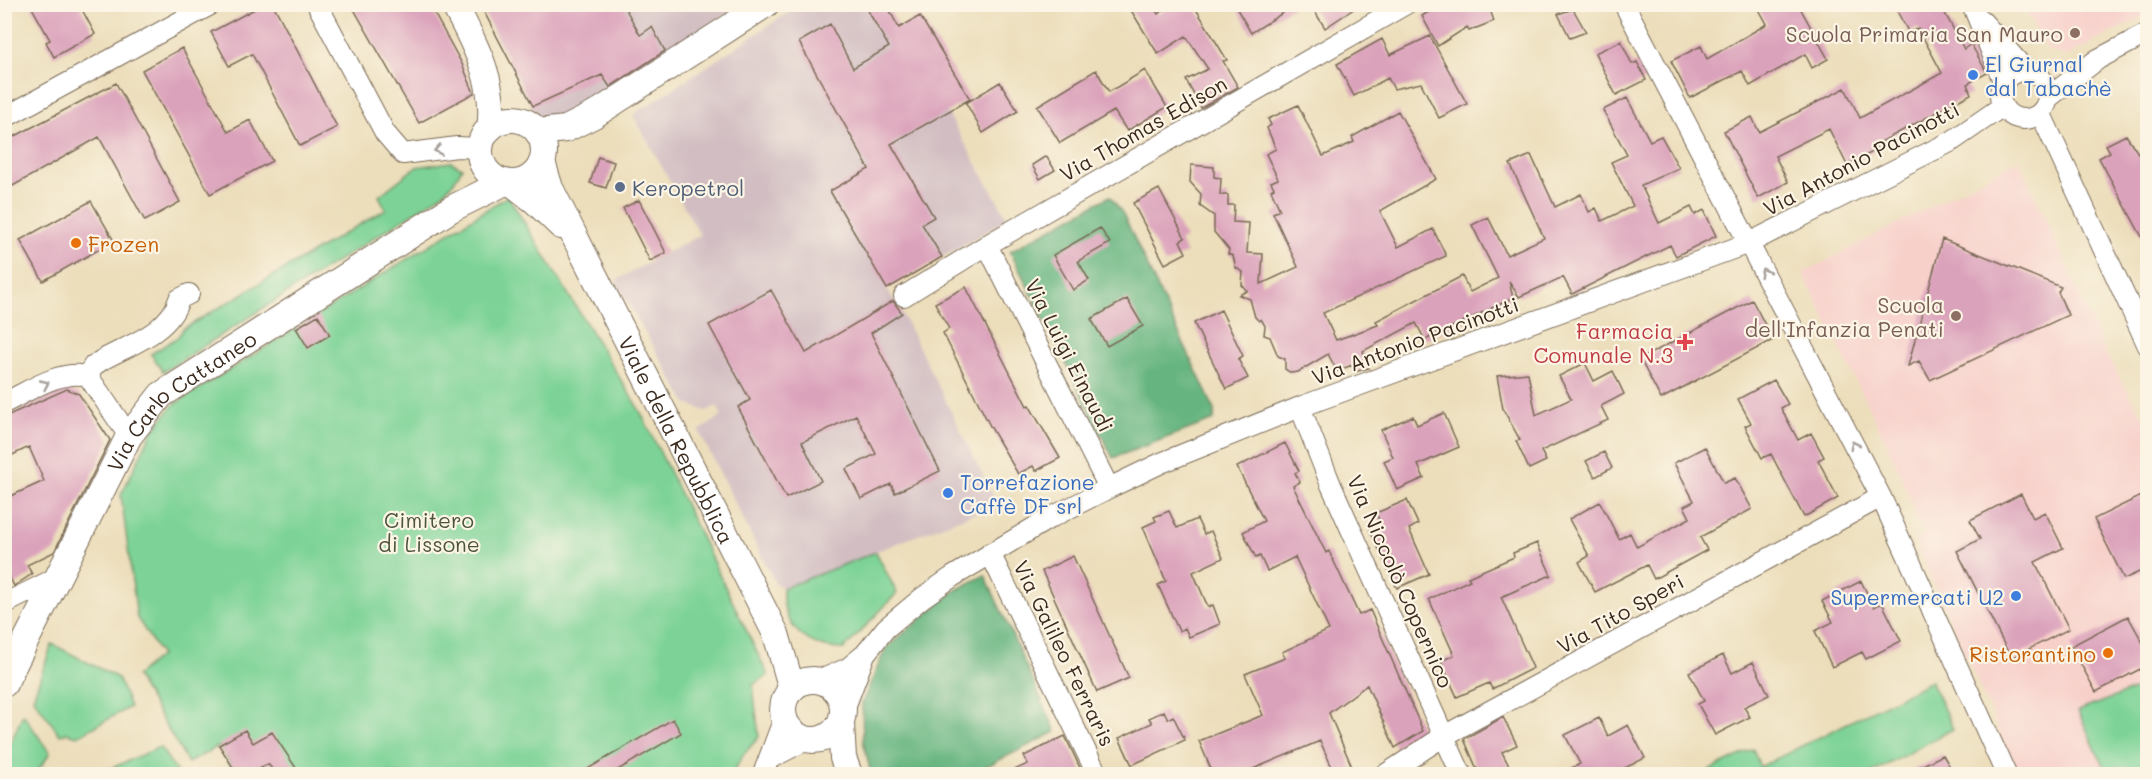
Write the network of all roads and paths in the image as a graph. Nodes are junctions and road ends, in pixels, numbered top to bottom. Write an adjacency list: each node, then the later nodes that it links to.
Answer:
1 (212, 4): 15 (street)
2 (317, 4): 17 (street, one-way to 2)
3 (454, 4): 9 (street)
4 (766, 4): 16 (street)
5 (1406, 4): 21 (street, Via Thomas Edison)
6 (1624, 4): 20 (street)
7 (1975, 11): 11 (street); 12 (street)
8 (2148, 33): 10 (street)
9 (472, 40): 16 (street, Viale della Repubblica); 17 (street)
10 (2098, 59): 11 (street); 14 (street)
11 (2032, 74): 12 (street); 14 (street)
12 (2004, 83): 13 (street)
13 (2002, 106): 14 (street); 20 (street, Via Antonio Pacinotti)
14 (2045, 106): 25 (street)
15 (4, 118)
16 (538, 143): 17 (street); 18 (street); 22 (street, Viale della Repubblica)
17 (484, 146): 18 (street, Viale della Repubblica); 19 (street, Via Carlo Cattaneo)
18 (508, 183): 19 (street, Via Carlo Cattaneo); 22 (street, Viale della Repubblica)
19 (451, 209): 29 (street, Via Carlo Cattaneo)
20 (1749, 243): 28 (street, Via Antonio Pacinotti); 31 (street, one-way to 20)
21 (987, 245): 24 (street, Via Thomas Edison); 30 (street, Via Luigi Einaudi)
22 (579, 246): 35 (street, Viale della Repubblica)
23 (189, 294): 26 (street)
24 (904, 296)
25 (2148, 346)
26 (88, 376): 27 (street, one-way to 26); 29 (street)
27 (4, 403)
28 (1299, 406): 30 (street, Via Antonio Pacinotti); 42 (street, Via Niccolò Copernico)
29 (129, 436): 33 (street, Via Carlo Cattaneo)
30 (1109, 488): 32 (street, Via Antonio Pacinotti)
31 (1881, 497): 42 (street, Via Tito Speri); 49 (street)
32 (990, 553): 36 (street, Via Antonio Pacinotti); 46 (street, Via Galileo Ferraris)
33 (58, 577): 34 (street); 37 (street, Via Carlo Cattaneo)
34 (4, 604)
35 (776, 634): 38 (street, Viale della Repubblica); 39 (street, Viale della Repubblica)
36 (866, 654): 38 (street, Via Antonio Pacinotti); 40 (street, Via Antonio Pacinotti)
37 (5, 679)
38 (818, 681): 39 (street); 40 (street, Viale della Repubblica)
39 (792, 689): 41 (street)
40 (842, 717): 43 (street); 45 (street, Viale della Repubblica)
41 (784, 718): 43 (street, Viale della Repubblica); 44 (street)
42 (1444, 736): 47 (street, Via Tito Speri); 48 (street, Via Niccolò Copernico)
43 (807, 740): 44 (street); 45 (street, Viale della Repubblica)
44 (767, 766)
45 (849, 774)
46 (1097, 774)
47 (1386, 774)
48 (1461, 774)
49 (2006, 774)

